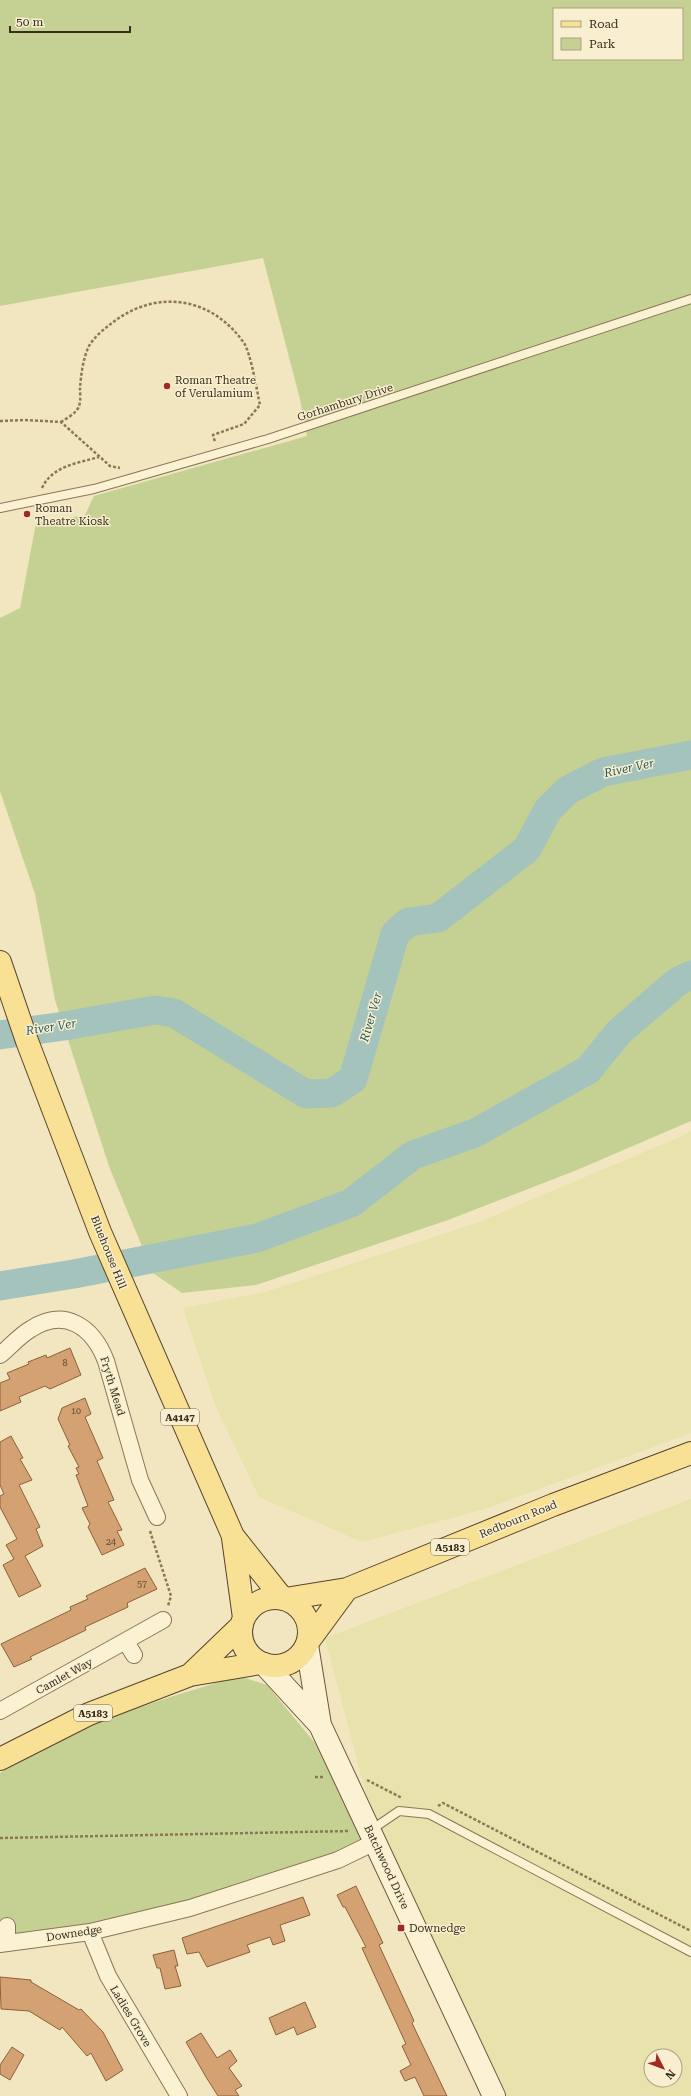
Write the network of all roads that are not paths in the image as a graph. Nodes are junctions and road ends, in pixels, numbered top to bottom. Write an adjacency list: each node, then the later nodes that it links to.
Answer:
1 (691, 299): 2 (lane, Gorhambury Drive)
2 (0, 508)
3 (0, 962): 7 (main road, Bluehouse Hill / A4147)
4 (0, 1355): 6 (street, Fryth Mead)
5 (691, 1453): 8 (main road, Redbourn Road / A5183)
6 (157, 1517)
7 (233, 1536): 9 (main road, Bluehouse Hill / A4147); 11 (main road, Bluehouse Hill / A4147)
8 (347, 1589): 9 (main road, Redbourn Road / A5183); 12 (main road)
9 (284, 1599): 11 (main road); 12 (main road)
10 (163, 1620): 15 (street, Camlet Way)
11 (243, 1622): 13 (main road); 14 (main road, A5183)
12 (307, 1643): 13 (main road); 16 (street, Batchwood Drive)
13 (262, 1663): 14 (main road, A5183); 16 (street, Batchwood Drive)
14 (190, 1675): 17 (main road, A5183)
15 (1, 1709)
16 (320, 1724): 18 (street, Batchwood Drive)
17 (0, 1759)
18 (373, 1837): 20 (street, Downedge); 22 (lane); 24 (street, Batchwood Drive)
19 (7, 1926): 21 (street)
20 (90, 1932): 21 (street, Downedge); 23 (street, Ladies Grove)
21 (4, 1943)
22 (691, 1952)
23 (179, 2096)
24 (494, 2096)

